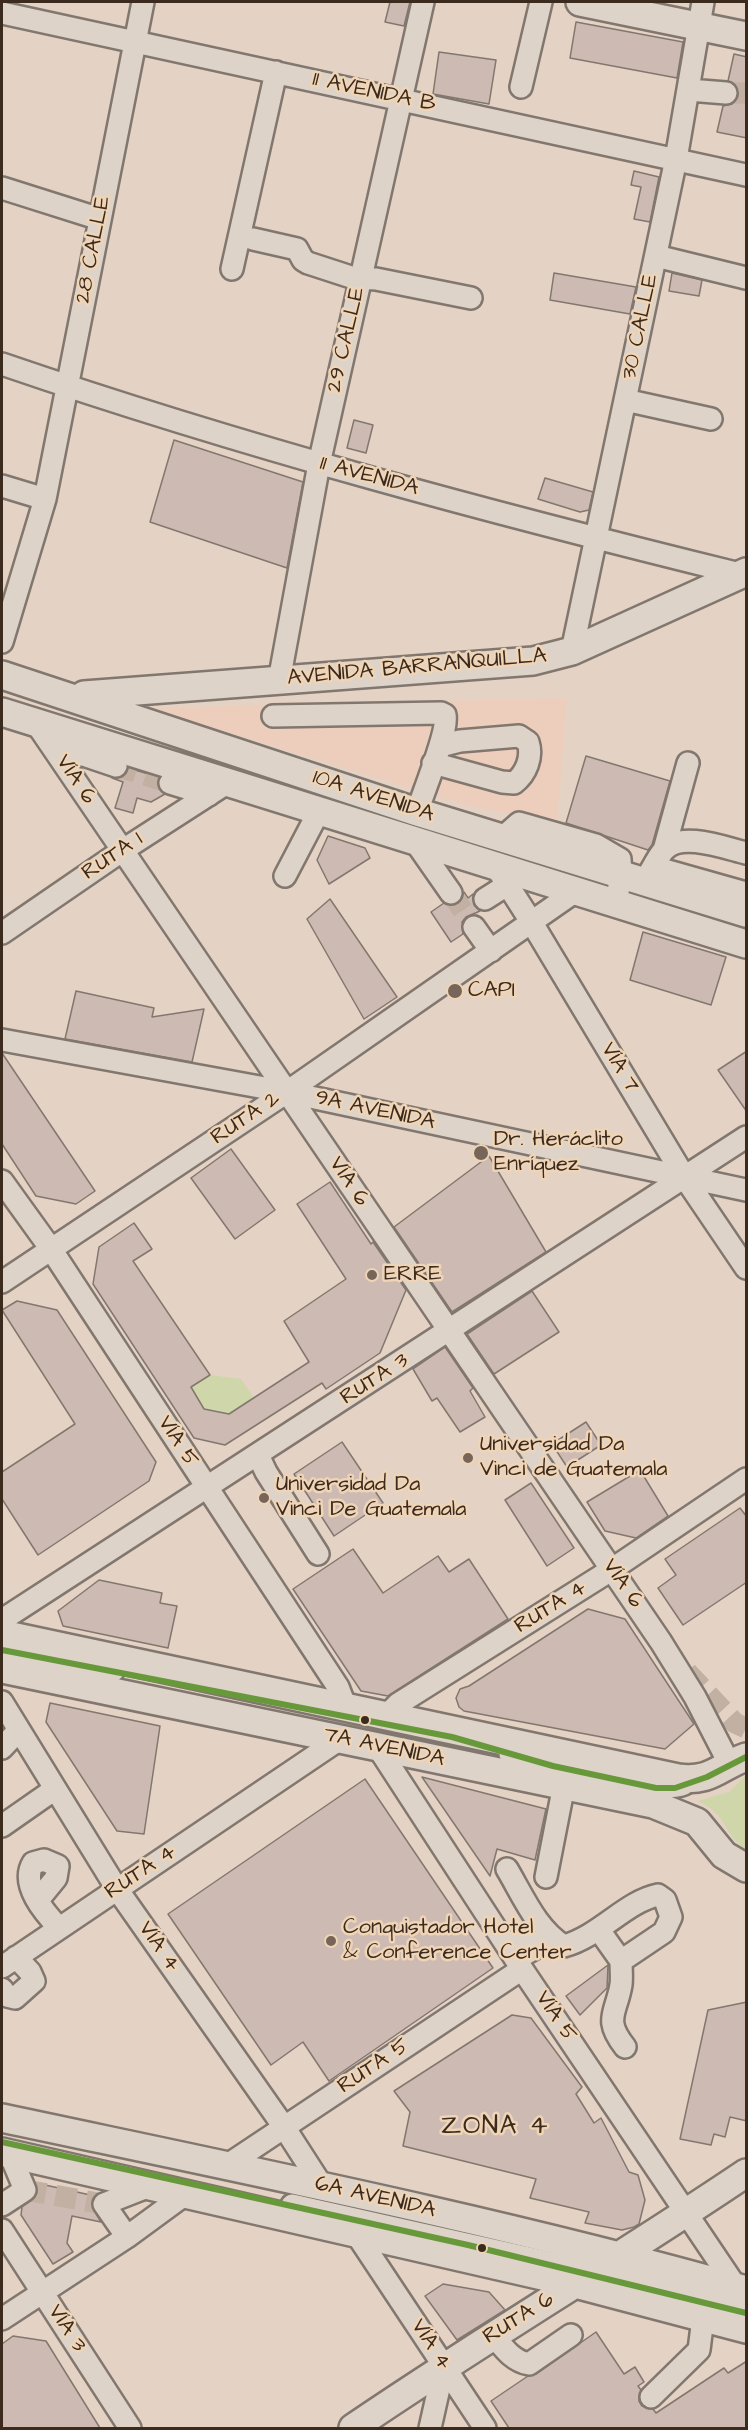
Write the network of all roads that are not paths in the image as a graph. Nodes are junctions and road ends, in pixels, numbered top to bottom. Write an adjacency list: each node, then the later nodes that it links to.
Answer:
1 (143, 2): 8 (street, 28 CALLE)
2 (423, 2): 13 (street, 29 CALLE)
3 (541, 2): 10 (street)
4 (580, 2): 6 (main road)
5 (2, 12): 8 (street, 11 AVENIDA B)
6 (702, 14): 7 (main road); 11 (street, 30 CALLE)
7 (747, 36)
8 (135, 43): 9 (street, 11 AVENIDA B); 17 (street, 28 CALLE)
9 (276, 72): 13 (street, 11 AVENIDA B); 20 (street)
10 (521, 87)
11 (689, 90): 12 (street); 14 (street, 30 CALLE)
12 (726, 93)
13 (400, 98): 14 (street, 11 AVENIDA B); 21 (street, 29 CALLE)
14 (676, 159): 15 (street, 11 AVENIDA B); 19 (street, 30 CALLE)
15 (747, 175)
16 (2, 188): 17 (street)
17 (100, 219): 25 (street, 28 CALLE)
18 (253, 239): 21 (street)
19 (656, 256): 22 (street); 26 (street, 30 CALLE)
20 (232, 269)
21 (361, 278): 23 (street); 28 (street, 29 CALLE)
22 (747, 278)
23 (471, 298)
24 (2, 364): 25 (street, 11 AVENIDA)
25 (67, 387): 28 (street, 11 AVENIDA); 30 (street, 28 CALLE)
26 (625, 400): 27 (street); 31 (street, 30 CALLE)
27 (711, 419)
28 (319, 464): 31 (street, 11 AVENIDA); 36 (street, 29 CALLE)
29 (2, 486): 30 (street)
30 (45, 499): 33 (street, 28 CALLE)
31 (596, 538): 32 (street, 11 AVENIDA); 34 (street, 30 CALLE)
32 (743, 573): 34 (main road, AVENIDA BARRANQUILLA)
33 (2, 642)
34 (572, 651): 36 (main road, AVENIDA BARRANQUILLA)
35 (2, 675): 37 (main road, 10A AVENIDA)
36 (279, 681): 37 (main road, AVENIDA BARRANQUILLA)
37 (69, 696): 46 (main road, 10A AVENIDA)
38 (2, 712): 40 (main road, 10A AVENIDA)
39 (273, 716): 46 (street)
40 (43, 734): 42 (street); 44 (main road, 10A AVENIDA); 49 (street, VÍA 6)
41 (688, 763): 52 (street)
42 (116, 766)
43 (170, 783): 44 (street)
44 (218, 789): 45 (main road, 10A AVENIDA); 49 (street, RUTA 1)
45 (320, 811): 48 (main road, 10A AVENIDA); 54 (street)
46 (417, 812): 47 (main road, 10A AVENIDA)
47 (493, 836): 51 (main road); 52 (main road, 10A AVENIDA)
48 (414, 840): 51 (main road, 10A AVENIDA); 56 (street)
49 (123, 850): 63 (street, RUTA 1); 67 (street, VÍA 6)
50 (747, 853): 52 (street)
51 (469, 857): 53 (main road, 10A AVENIDA)
52 (646, 868): 57 (street); 59 (street); 60 (main road, 10A AVENIDA)
53 (501, 875): 55 (main road, 10A AVENIDA); 58 (street); 61 (street, VÍA 7)
54 (285, 876)
55 (576, 891): 59 (main road, 10A AVENIDA); 61 (street, RUTA 2)
56 (451, 893)
57 (747, 893)
58 (484, 899)
59 (616, 903): 64 (main road, 10A AVENIDA)
60 (747, 913)
61 (532, 923): 65 (street, RUTA 2); 69 (street, VÍA 7)
62 (474, 927): 65 (street)
63 (2, 931)
64 (747, 944)
65 (491, 951): 67 (street, RUTA 2)
66 (2, 1041): 67 (street, 9A AVENIDA)
67 (287, 1092): 69 (street, 9A AVENIDA); 72 (street, RUTA 2); 75 (street, VÍA 6)
68 (747, 1137): 69 (street, RUTA 3)
69 (685, 1178): 71 (street, 9A AVENIDA); 73 (street, VÍA 7); 75 (street, RUTA 3)
70 (2, 1181): 72 (street, VÍA 5)
71 (747, 1190)
72 (51, 1249): 74 (street, RUTA 2); 78 (street, VÍA 5)
73 (747, 1268)
74 (2, 1282)
75 (449, 1331): 76 (street, RUTA 3); 80 (street, VÍA 6)
76 (258, 1455): 78 (street, RUTA 3); 79 (street)
77 (747, 1479): 80 (street, RUTA 4)
78 (207, 1488): 81 (street, RUTA 3); 86 (street, VÍA 5)
79 (318, 1554)
80 (611, 1569): 87 (street, RUTA 4); 92 (street, VÍA 6)
81 (2, 1620)
82 (2, 1634): 86 (main road, 7A AVENIDA)
83 (2, 1650): 95 (street)
84 (2, 1669): 89 (main road, 7A AVENIDA)
85 (2, 1702): 88 (street, VÍA 4)
86 (346, 1708): 87 (main road, 7A AVENIDA)
87 (386, 1716): 93 (main road, 7A AVENIDA)
88 (18, 1730): 91 (street); 96 (street, VÍA 4)
89 (340, 1739): 90 (main road, 7A AVENIDA); 102 (street, RUTA 4)
90 (377, 1746): 94 (main road, 7A AVENIDA); 107 (street, VÍA 5)
91 (2, 1748)
92 (738, 1761): 93 (main road, 7A AVENIDA)
93 (694, 1780): 95 (street)
94 (564, 1785): 97 (main road, 7A AVENIDA); 101 (street)
95 (656, 1788): 97 (street)
96 (55, 1789): 98 (street); 102 (street, VÍA 4)
97 (688, 1817): 99 (main road, 7A AVENIDA)
98 (2, 1826)
99 (747, 1868)
100 (507, 1869): 106 (street)
101 (546, 1877)
102 (117, 1889): 104 (street, RUTA 4); 113 (street, VÍA 4)
103 (38, 1900): 104 (street)
104 (59, 1928): 109 (street, RUTA 4)
105 (599, 1930): 106 (street); 108 (street); 108 (street)
106 (546, 1933): 107 (street, RUTA 5)
107 (515, 1958): 113 (street, RUTA 5); 121 (street, VÍA 5)
108 (621, 1961): 111 (street)
109 (9, 1962): 110 (street)
110 (2, 1989)
111 (625, 2048)
112 (2, 2118): 115 (main road, 6A AVENIDA)
113 (284, 2127): 115 (street, RUTA 5); 118 (street, VÍA 4)
114 (4, 2150): 117 (main road, 6A AVENIDA); 120 (street); 126 (street)
115 (226, 2166): 118 (main road, 6A AVENIDA)
116 (747, 2173): 121 (main road, RUTA 6)
117 (150, 2186): 119 (main road, 6A AVENIDA); 124 (street)
118 (322, 2186): 125 (main road, 6A AVENIDA)
119 (187, 2193): 123 (main road, 6A AVENIDA); 124 (street)
120 (2, 2205)
121 (687, 2212): 125 (main road, RUTA 6); 127 (street, VÍA 5)
122 (2, 2230): 128 (street, VÍA 3)
123 (355, 2232): 126 (main road, 6A AVENIDA); 135 (street, VÍA 4)
124 (127, 2237): 128 (street)
125 (618, 2256): 126 (main road, RUTA 6); 127 (main road, 6A AVENIDA)
126 (583, 2278): 129 (street); 130 (main road, 6A AVENIDA); 133 (main road, RUTA 6)
127 (741, 2288)
128 (42, 2293): 131 (street); 137 (street, VÍA 3)
129 (747, 2313)
130 (703, 2318): 132 (main road, 6A AVENIDA); 136 (street)
131 (2, 2319)
132 (747, 2330)
133 (493, 2335): 134 (street); 135 (main road, RUTA 6)
134 (571, 2335)
135 (444, 2366): 138 (main road, RUTA 6); 139 (street); 140 (street, VÍA 4)
136 (651, 2397)
137 (130, 2428)
138 (353, 2428)
139 (430, 2428)
140 (485, 2428)

